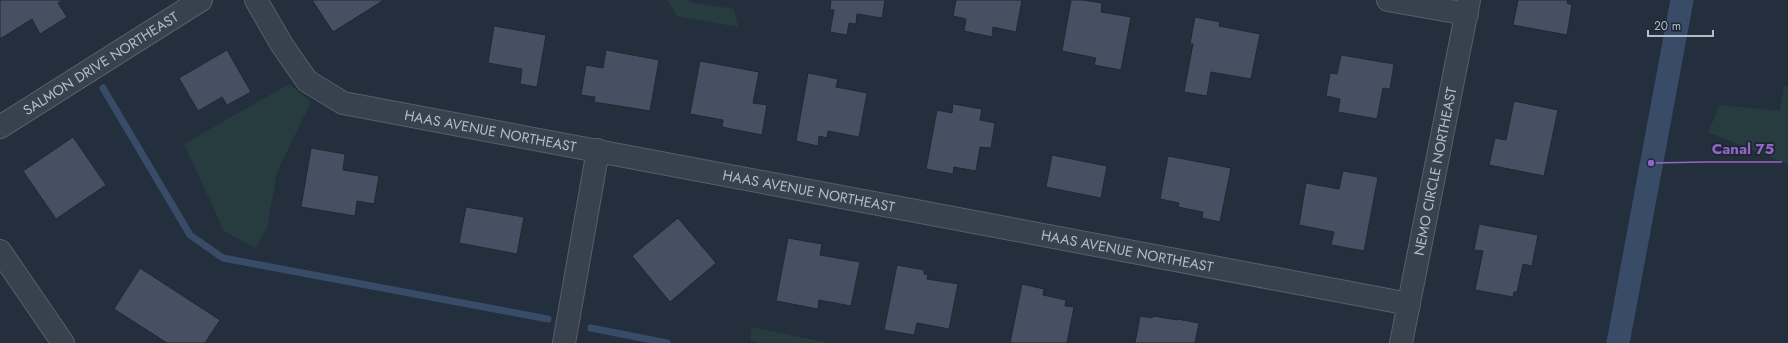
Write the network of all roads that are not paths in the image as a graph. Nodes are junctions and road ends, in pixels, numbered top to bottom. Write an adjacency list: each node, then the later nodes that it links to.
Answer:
1 (201, 0): 5 (street, SALMON DRIVE NORTHEAST)
2 (256, 0): 6 (street, HAAS AVENUE NORTHEAST)
3 (1388, 0): 4 (street)
4 (1468, 7): 8 (street, NEMO CIRCLE NORTHEAST)
5 (0, 127)
6 (598, 150): 8 (street, HAAS AVENUE NORTHEAST); 10 (street)
7 (0, 251): 9 (street)
8 (1409, 304): 11 (street, NEMO CIRCLE NORTHEAST)
9 (63, 343)
10 (564, 343)
11 (1401, 343)

